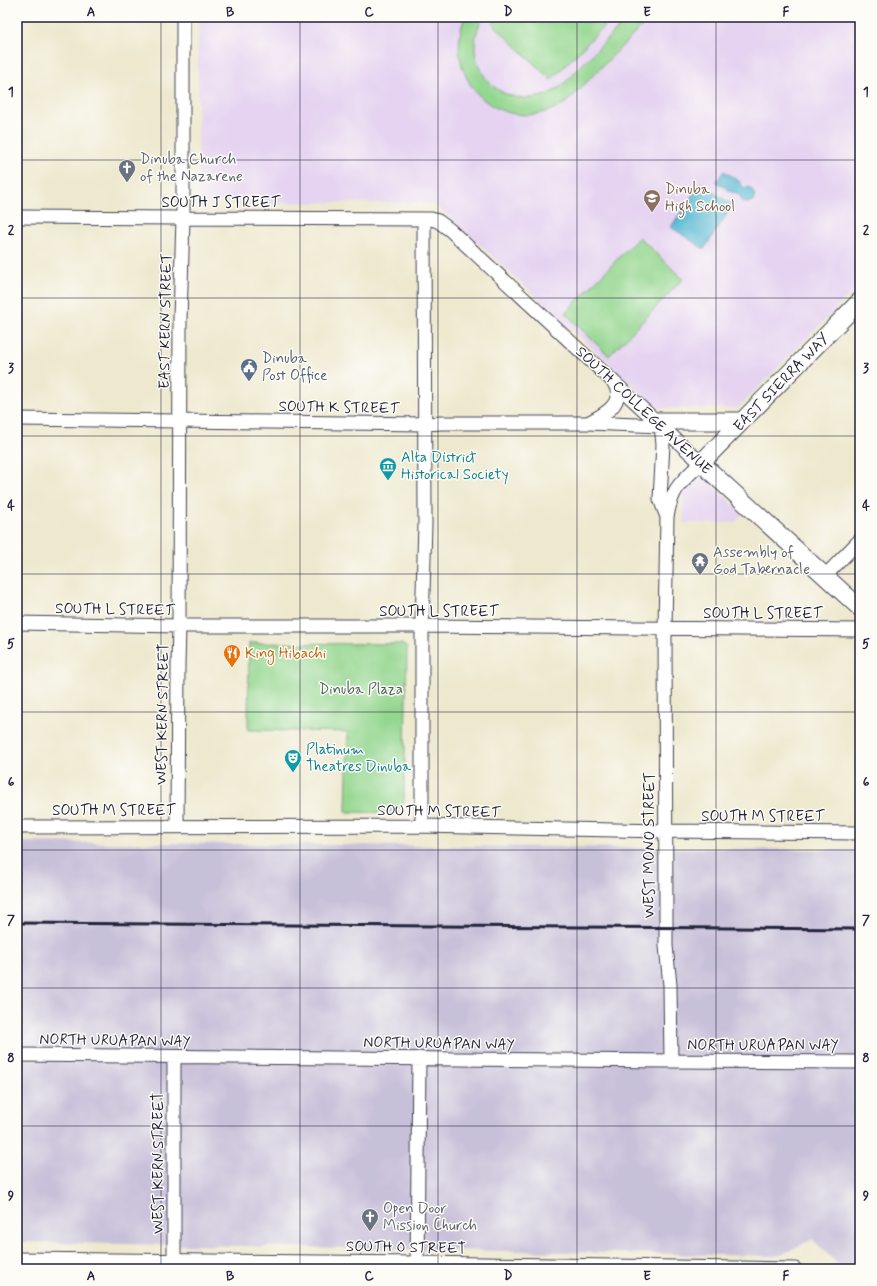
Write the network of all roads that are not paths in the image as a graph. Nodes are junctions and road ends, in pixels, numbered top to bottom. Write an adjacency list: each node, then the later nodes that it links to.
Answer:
1 (183, 17): 3 (street, EAST KERN STREET)
2 (17, 217): 3 (street, SOUTH J STREET)
3 (182, 218): 4 (street, SOUTH J STREET); 8 (street, EAST KERN STREET)
4 (424, 219): 6 (street, SOUTH COLLEGE AVENUE); 12 (street)
5 (860, 301): 9 (street, EAST SIERRA WAY)
6 (613, 381): 10 (street); 11 (street, SOUTH COLLEGE AVENUE)
7 (17, 419): 8 (street, SOUTH K STREET)
8 (180, 420): 12 (street, SOUTH K STREET); 19 (street, EAST KERN STREET)
9 (742, 421): 11 (street); 13 (street, EAST SIERRA WAY)
10 (588, 423): 11 (street, SOUTH K STREET); 12 (street, SOUTH K STREET)
11 (658, 423): 13 (street, SOUTH COLLEGE AVENUE); 14 (street)
12 (425, 424): 20 (street)
13 (701, 463): 14 (street); 16 (street, SOUTH COLLEGE AVENUE)
14 (667, 517): 21 (street, WEST MONO STREET)
15 (860, 540): 16 (street)
16 (825, 576): 17 (street, SOUTH COLLEGE AVENUE)
17 (860, 608)
18 (17, 623): 19 (street, SOUTH L STREET)
19 (180, 626): 20 (street, SOUTH L STREET); 23 (street, WEST KERN STREET)
20 (422, 626): 21 (street, SOUTH L STREET); 24 (street)
21 (665, 629): 22 (street, SOUTH L STREET); 26 (street, WEST MONO STREET)
22 (860, 630)
23 (177, 826): 24 (street, SOUTH M STREET); 25 (street, SOUTH M STREET)
24 (422, 826): 26 (street, SOUTH M STREET)
25 (17, 827)
26 (665, 832): 27 (street, SOUTH M STREET); 31 (street, WEST MONO STREET)
27 (860, 833)
28 (17, 1055): 29 (street, NORTH URUAPAN WAY)
29 (174, 1057): 30 (street, NORTH URUAPAN WAY); 34 (street, WEST KERN STREET)
30 (419, 1058): 31 (street, NORTH URUAPAN WAY); 35 (street)
31 (671, 1061): 32 (street, NORTH URUAPAN WAY)
32 (860, 1062)
33 (17, 1259): 34 (street, SOUTH O STREET)
34 (174, 1265): 35 (street, SOUTH O STREET)
35 (417, 1266): 36 (street, SOUTH O STREET)
36 (663, 1268): 37 (street, SOUTH O STREET)
37 (795, 1269)

